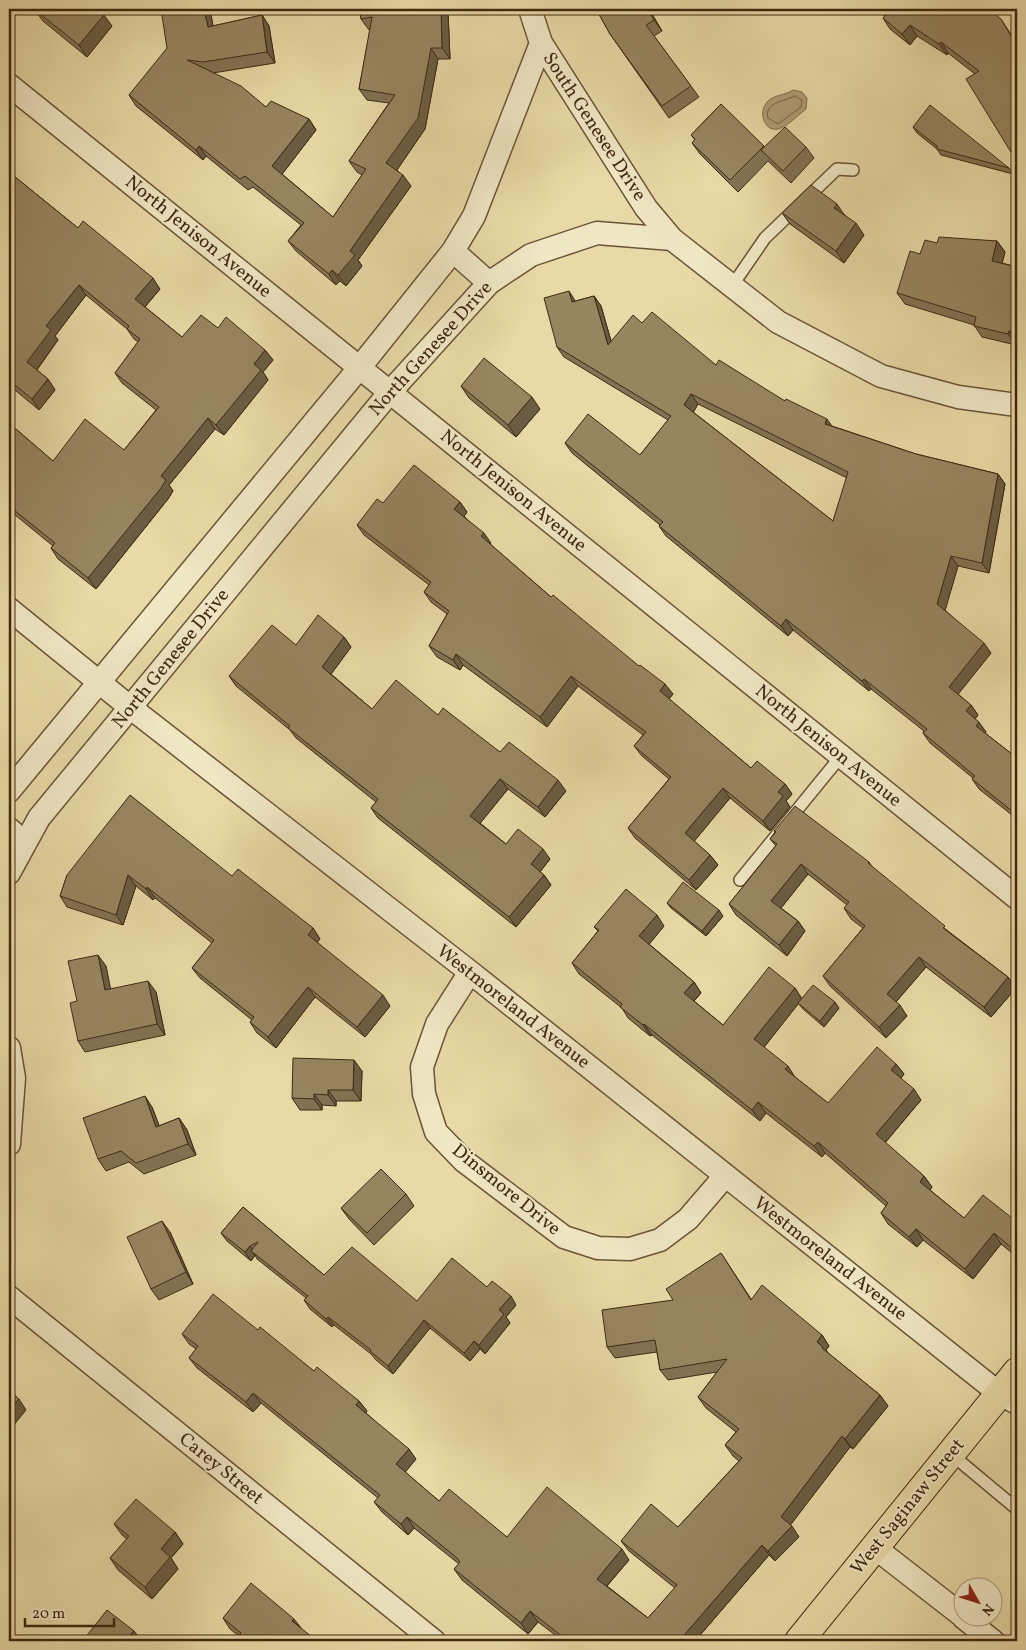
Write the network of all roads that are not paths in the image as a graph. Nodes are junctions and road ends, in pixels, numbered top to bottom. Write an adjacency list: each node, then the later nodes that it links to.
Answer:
1 (530, 9): 2 (street, South Genesee Drive)
2 (540, 43): 5 (street, South Genesee Drive); 6 (street, North Genesee Drive)
3 (9, 85): 9 (street, North Jenison Avenue)
4 (853, 170): 8 (lane)
5 (672, 239): 7 (street, North Genesee Drive); 8 (street)
6 (453, 251): 7 (street); 9 (street, North Genesee Drive)
7 (489, 283): 10 (street, North Genesee Drive)
8 (732, 286): 11 (street)
9 (360, 367): 10 (street, North Jenison Avenue); 13 (street, North Genesee Drive)
10 (390, 392): 14 (street, North Genesee Drive); 15 (street, North Jenison Avenue)
11 (1017, 405)
12 (9, 609): 13 (street, Westmoreland Avenue)
13 (100, 683): 14 (street, Westmoreland Avenue); 16 (street, North Genesee Drive)
14 (131, 708): 17 (street, North Genesee Drive); 21 (street, Westmoreland Avenue)
15 (841, 756): 19 (lane); 20 (street, North Jenison Avenue)
16 (9, 791)
17 (17, 836): 18 (street, North Genesee Drive)
18 (9, 873)
19 (740, 880)
20 (1017, 898)
21 (470, 972): 24 (street, Westmoreland Avenue); 24 (street, Dinsmore Drive)
22 (9, 1048): 23 (street)
23 (9, 1144)
24 (725, 1176): 27 (street, Westmoreland Avenue)
25 (9, 1296): 33 (street, Carey Street)
26 (1017, 1372): 27 (main road, West Saginaw Street)
27 (1009, 1399): 28 (main road, West Saginaw Street)
28 (951, 1454): 29 (lane); 30 (main road, West Saginaw Street)
29 (1017, 1509)
30 (874, 1547): 31 (street); 34 (main road, West Saginaw Street)
31 (954, 1609)
32 (977, 1628): 35 (street)
33 (434, 1641)
34 (799, 1641)
35 (993, 1641)

